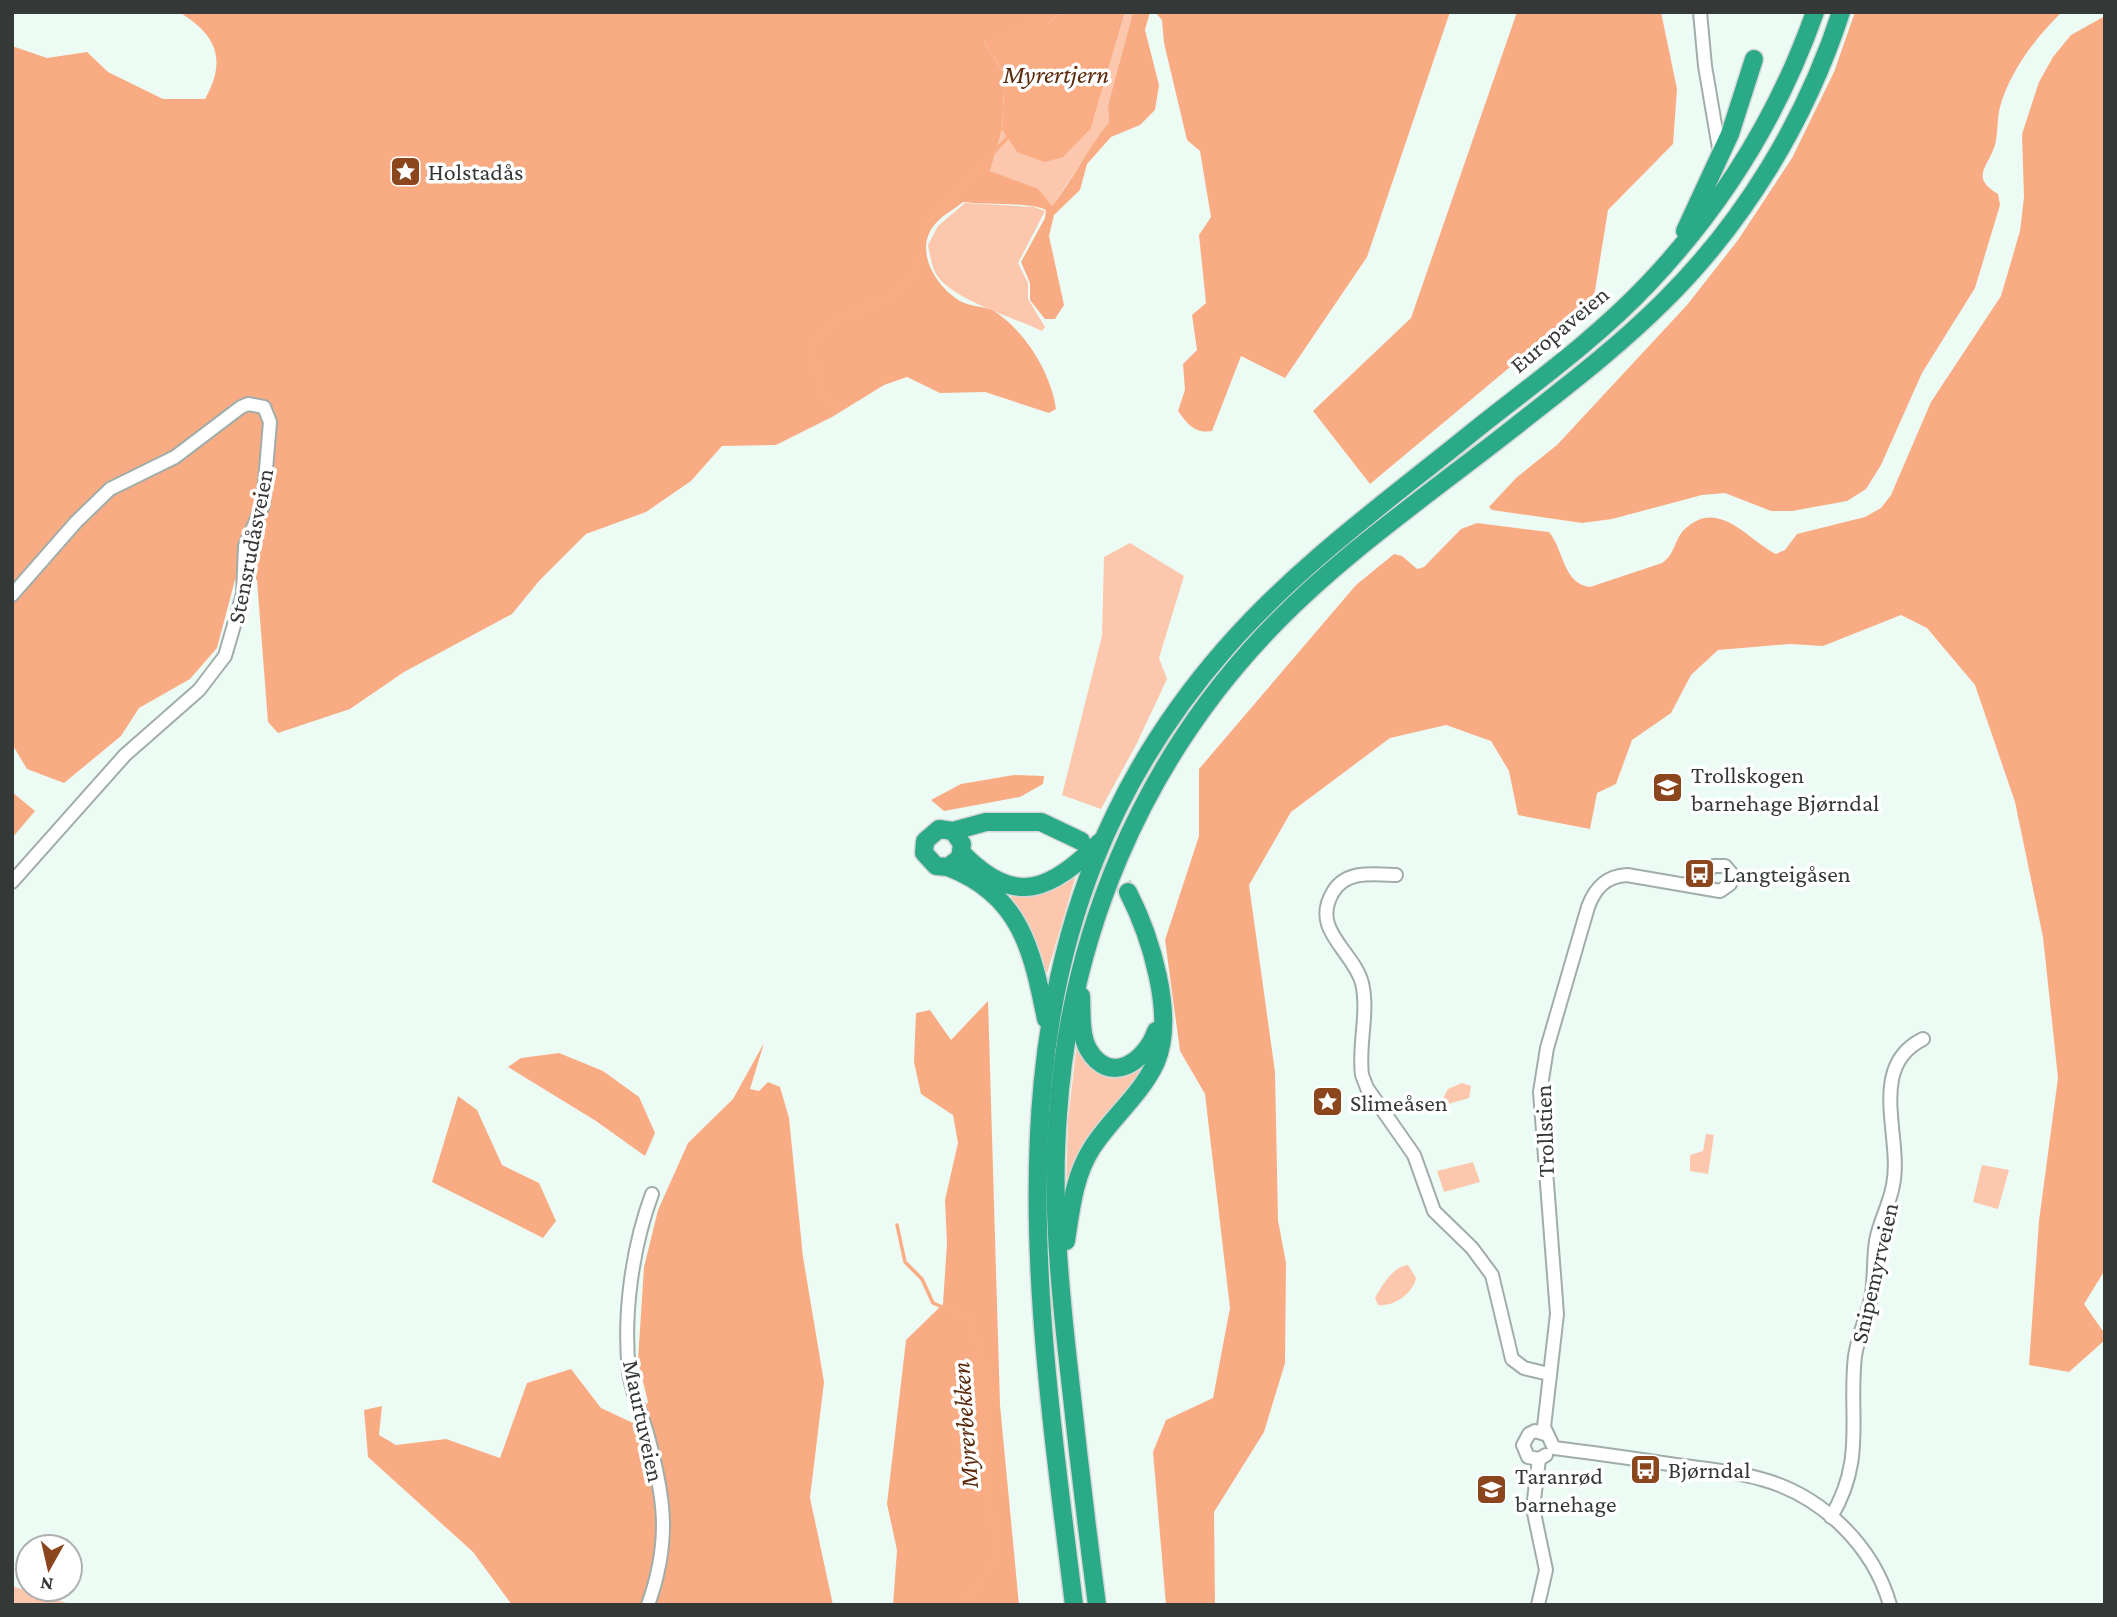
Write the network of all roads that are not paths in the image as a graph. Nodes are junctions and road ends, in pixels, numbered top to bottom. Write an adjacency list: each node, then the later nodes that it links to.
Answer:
1 (1700, 12): 5 (street)
2 (1815, 12): 6 (highway, Europaveien)
3 (1841, 12): 16 (highway, Europaveien)
4 (1755, 59): 5 (highway)
5 (1720, 156): 6 (highway)
6 (1672, 257): 8 (highway, Europaveien)
7 (12, 595): 13 (street, Stensrudåsveien)
8 (1105, 838): 10 (highway); 18 (highway)
9 (1081, 841): 10 (highway)
10 (959, 844): 11 (highway); 11 (highway)
11 (948, 867): 18 (highway)
12 (1396, 875): 22 (street)
13 (12, 882)
14 (1688, 883): 22 (street, Trollstien)
15 (1128, 892): 17 (highway)
16 (1079, 972): 17 (highway); 21 (highway, Europaveien)
17 (1162, 1015): 21 (highway)
18 (1048, 1028): 28 (highway)
19 (1923, 1039): 26 (street, Snipemyrveien)
20 (652, 1194): 27 (street, Maurtuveien)
21 (1060, 1286): 29 (highway)
22 (1549, 1374): 23 (street, Trollstien)
23 (1545, 1434): 24 (street); 25 (street)
24 (1554, 1448): 25 (street); 26 (street)
25 (1539, 1459): 30 (street)
26 (1831, 1517): 31 (street)
27 (648, 1605)
28 (1074, 1605)
29 (1097, 1605)
30 (1538, 1605)
31 (1890, 1605)

